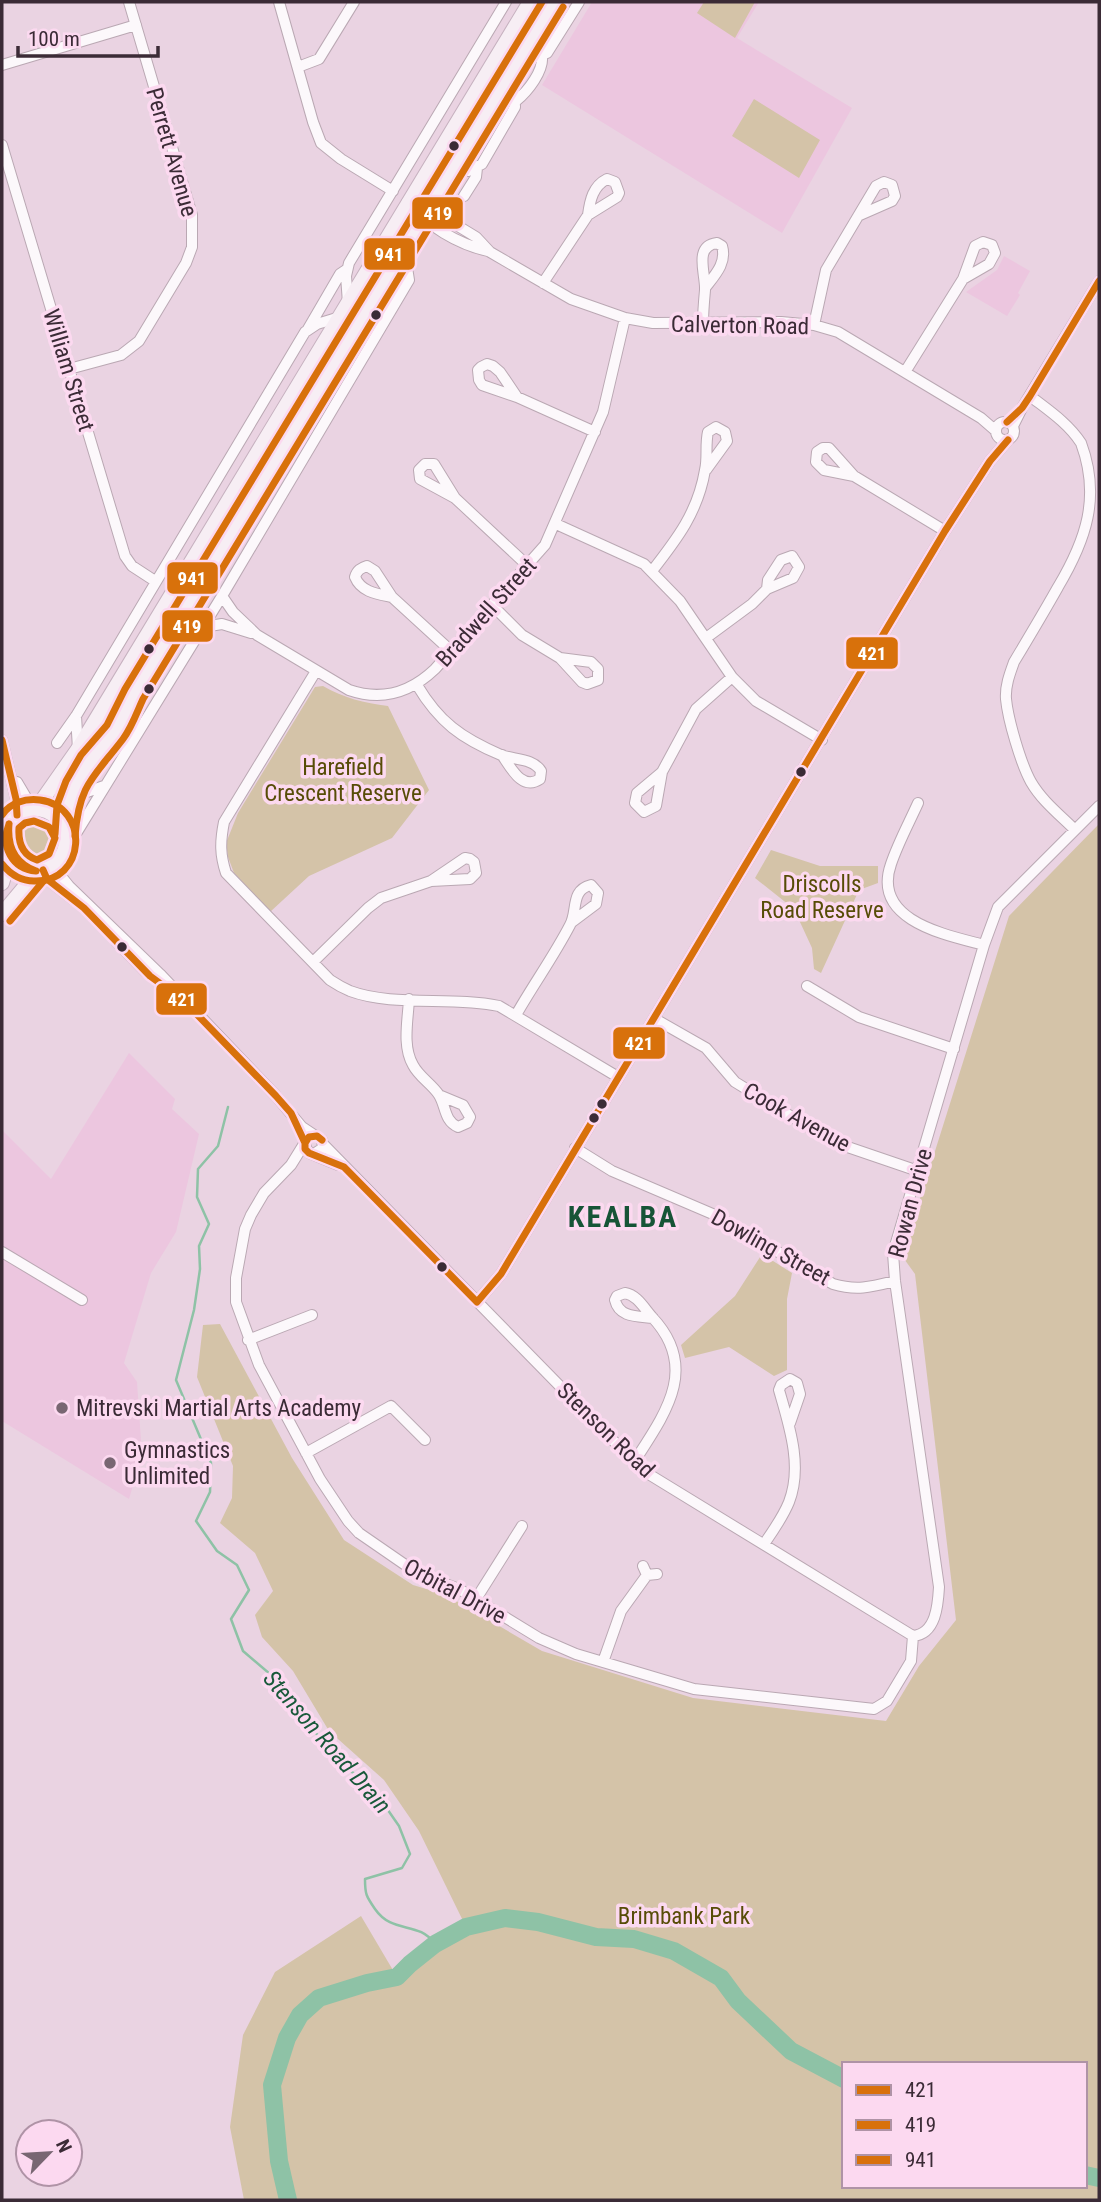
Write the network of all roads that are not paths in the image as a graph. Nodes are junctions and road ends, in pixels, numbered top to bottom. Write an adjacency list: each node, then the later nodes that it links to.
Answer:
1 (129, 2): 8 (street, Perrett Avenue)
2 (279, 2): 12 (street)
3 (354, 2): 12 (street)
4 (506, 2): 17 (street)
5 (530, 2): 19 (main road)
6 (554, 2): 11 (main road)
7 (579, 2): 9 (street)
8 (136, 25): 10 (street); 37 (street, Perrett Avenue)
9 (542, 55): 11 (street); 13 (street)
10 (2, 65)
11 (516, 66): 13 (street); 16 (main road)
12 (298, 67): 17 (street)
13 (516, 101): 15 (street)
14 (2, 145): 37 (street, William Street)
15 (477, 168): 16 (street); 18 (street)
16 (452, 171): 20 (main road); 23 (street)
17 (393, 191): 26 (street)
18 (464, 196)
19 (408, 202): 20 (street, Calverton Road); 31 (main road)
20 (425, 213): 23 (street, Calverton Road); 24 (main road); 25 (street, Calverton Road)
21 (589, 215): 29 (street)
22 (860, 215): 35 (street)
23 (451, 222): 25 (street, Calverton Road)
24 (404, 248): 52 (street); 72 (main road)
25 (491, 252): 29 (street, Calverton Road)
26 (346, 270): 31 (street); 36 (street)
27 (963, 279): 38 (street)
28 (1099, 281): 39 (street)
29 (543, 283): 33 (street, Calverton Road)
30 (705, 288): 34 (street)
31 (348, 303): 32 (main road)
32 (340, 317): 36 (street); 67 (main road)
33 (625, 318): 34 (street, Calverton Road); 42 (street, Bradwell Street)
34 (703, 323): 35 (street, Calverton Road)
35 (814, 325): 38 (street, Calverton Road)
36 (309, 329): 50 (street)
37 (69, 369): 50 (street, William Street)
38 (905, 372): 41 (street, Calverton Road)
39 (1030, 396): 41 (street); 77 (street)
40 (517, 397): 42 (street)
41 (1004, 430): 47 (street)
42 (595, 432): 46 (street, Bradwell Street)
43 (706, 470): 49 (street)
44 (854, 476): 47 (street)
45 (455, 498): 48 (street)
46 (556, 524): 48 (street, Bradwell Street); 49 (street)
47 (945, 531): 65 (street)
48 (528, 566): 54 (street, Bradwell Street)
49 (652, 571): 57 (street)
50 (155, 581): 63 (street)
51 (767, 589): 57 (street)
52 (222, 596): 55 (street); 56 (street, Bradwell Street)
53 (392, 597): 58 (street)
54 (492, 605): 58 (street, Bradwell Street); 59 (street)
55 (203, 627): 56 (street); 71 (street)
56 (257, 635): 60 (street, Bradwell Street)
57 (706, 638): 61 (street)
58 (451, 651): 62 (street, Bradwell Street)
59 (560, 658)
60 (316, 671): 62 (street, Bradwell Street); 86 (street)
61 (732, 677): 65 (street); 70 (street)
62 (417, 685): 68 (street)
63 (76, 716): 66 (street); 67 (street)
64 (2, 740): 69 (street)
65 (822, 740): 90 (street)
66 (57, 743)
67 (78, 749): 75 (main road)
68 (502, 755)
69 (10, 770): 75 (street); 76 (street)
70 (662, 772)
71 (104, 786): 72 (street); 78 (street)
72 (70, 798): 78 (main road)
73 (918, 803): 85 (street)
74 (1099, 806): 77 (street, Rowan Drive)
75 (34, 809): 76 (main road); 78 (main road)
76 (17, 815): 79 (main road)
77 (1075, 830): 85 (street, Rowan Drive)
78 (71, 834): 80 (main road)
79 (6, 851): 80 (main road); 82 (main road)
80 (45, 868): 83 (main road); 94 (street)
81 (431, 881): 86 (street)
82 (2, 883)
83 (2, 914)
84 (572, 922): 89 (street)
85 (984, 945): 91 (street, Rowan Drive)
86 (313, 962): 88 (street)
87 (807, 986): 91 (street)
88 (409, 999): 89 (street); 93 (street)
89 (516, 1015): 92 (street)
90 (655, 1018): 92 (street); 102 (street, Cook Avenue)
91 (954, 1049): 102 (street, Rowan Drive)
92 (618, 1077): 98 (street)
93 (439, 1095)
94 (291, 1113): 95 (street); 96 (street)
95 (314, 1135): 96 (street); 97 (street)
96 (304, 1143): 99 (street); 100 (street, Orbital Drive)
97 (324, 1145): 99 (street); 101 (street, Stenson Road)
98 (575, 1148): 104 (street, Dowling Street); 106 (street)
99 (313, 1154): 100 (street, Orbital Drive); 101 (street, Stenson Road)
100 (291, 1166): 109 (street, Orbital Drive)
101 (344, 1167): 106 (street, Stenson Road)
102 (918, 1171): 104 (street, Rowan Drive)
103 (2, 1252): 105 (street)
104 (895, 1281): 118 (street, Rowan Drive)
105 (82, 1300)
106 (477, 1302): 113 (street, Stenson Road)
107 (312, 1315): 109 (street)
108 (653, 1318): 113 (street)
109 (248, 1340): 112 (street, Orbital Drive)
110 (790, 1423): 115 (street)
111 (425, 1440): 112 (street)
112 (306, 1453): 117 (street, Orbital Drive)
113 (634, 1462): 115 (street, Stenson Road)
114 (522, 1526): 117 (street)
115 (764, 1544): 118 (street, Stenson Road)
116 (649, 1572): 119 (street)
117 (476, 1599): 119 (street, Orbital Drive)
118 (913, 1636): 119 (street, Orbital Drive)
119 (603, 1662)

